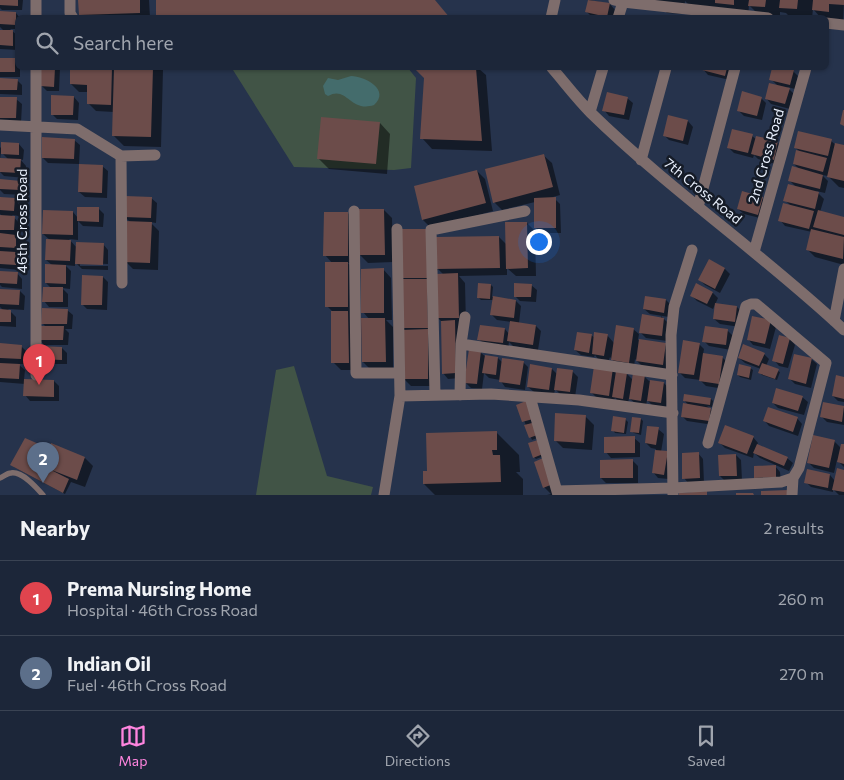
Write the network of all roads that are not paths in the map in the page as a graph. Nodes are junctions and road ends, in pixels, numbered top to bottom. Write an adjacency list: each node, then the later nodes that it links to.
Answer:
1 (36, 0): 6 (street)
2 (70, 0): 7 (street)
3 (555, 0): 8 (street)
4 (619, 1): 5 (street); 9 (street)
5 (681, 13): 10 (street)
6 (36, 15)
7 (72, 15)
8 (552, 15)
9 (618, 15)
10 (715, 15)
11 (829, 23): 12 (street)
12 (844, 25)
13 (36, 70): 21 (street, 46th Cross Road)
14 (554, 70): 19 (street, 7th Cross Road)
15 (602, 70): 19 (street)
16 (665, 70): 24 (street)
17 (734, 70): 25 (street)
18 (805, 70): 30 (street, 2nd Cross Road)
19 (590, 112): 24 (street, 7th Cross Road)
20 (0, 124): 21 (street)
21 (37, 126): 23 (street); 38 (street, 46th Cross Road)
22 (155, 155): 23 (street)
23 (121, 156): 32 (street)
24 (641, 160): 25 (street, 7th Cross Road)
25 (698, 207): 30 (street, 7th Cross Road)
26 (354, 211): 37 (street)
27 (525, 211): 40 (street)
28 (397, 229): 37 (street)
29 (692, 250): 39 (street)
30 (754, 252): 34 (street, 7th Cross Road)
31 (844, 269): 34 (street)
32 (122, 283)
33 (466, 317): 36 (street)
34 (834, 321): 35 (street, 7th Cross Road)
35 (844, 330)
36 (461, 344): 39 (street); 41 (street)
37 (399, 373): 42 (street)
38 (36, 375)
39 (672, 375): 44 (street)
40 (435, 394): 41 (street); 42 (street)
41 (460, 395): 43 (street)
42 (400, 396): 51 (street)
43 (530, 397): 44 (street); 49 (street)
44 (673, 414): 48 (street)
45 (708, 442): 47 (street)
46 (0, 478): 50 (lane)
47 (793, 478): 48 (street); 52 (street)
48 (673, 492): 49 (street)
49 (558, 493)
50 (43, 495)
51 (384, 495)
52 (792, 495)

